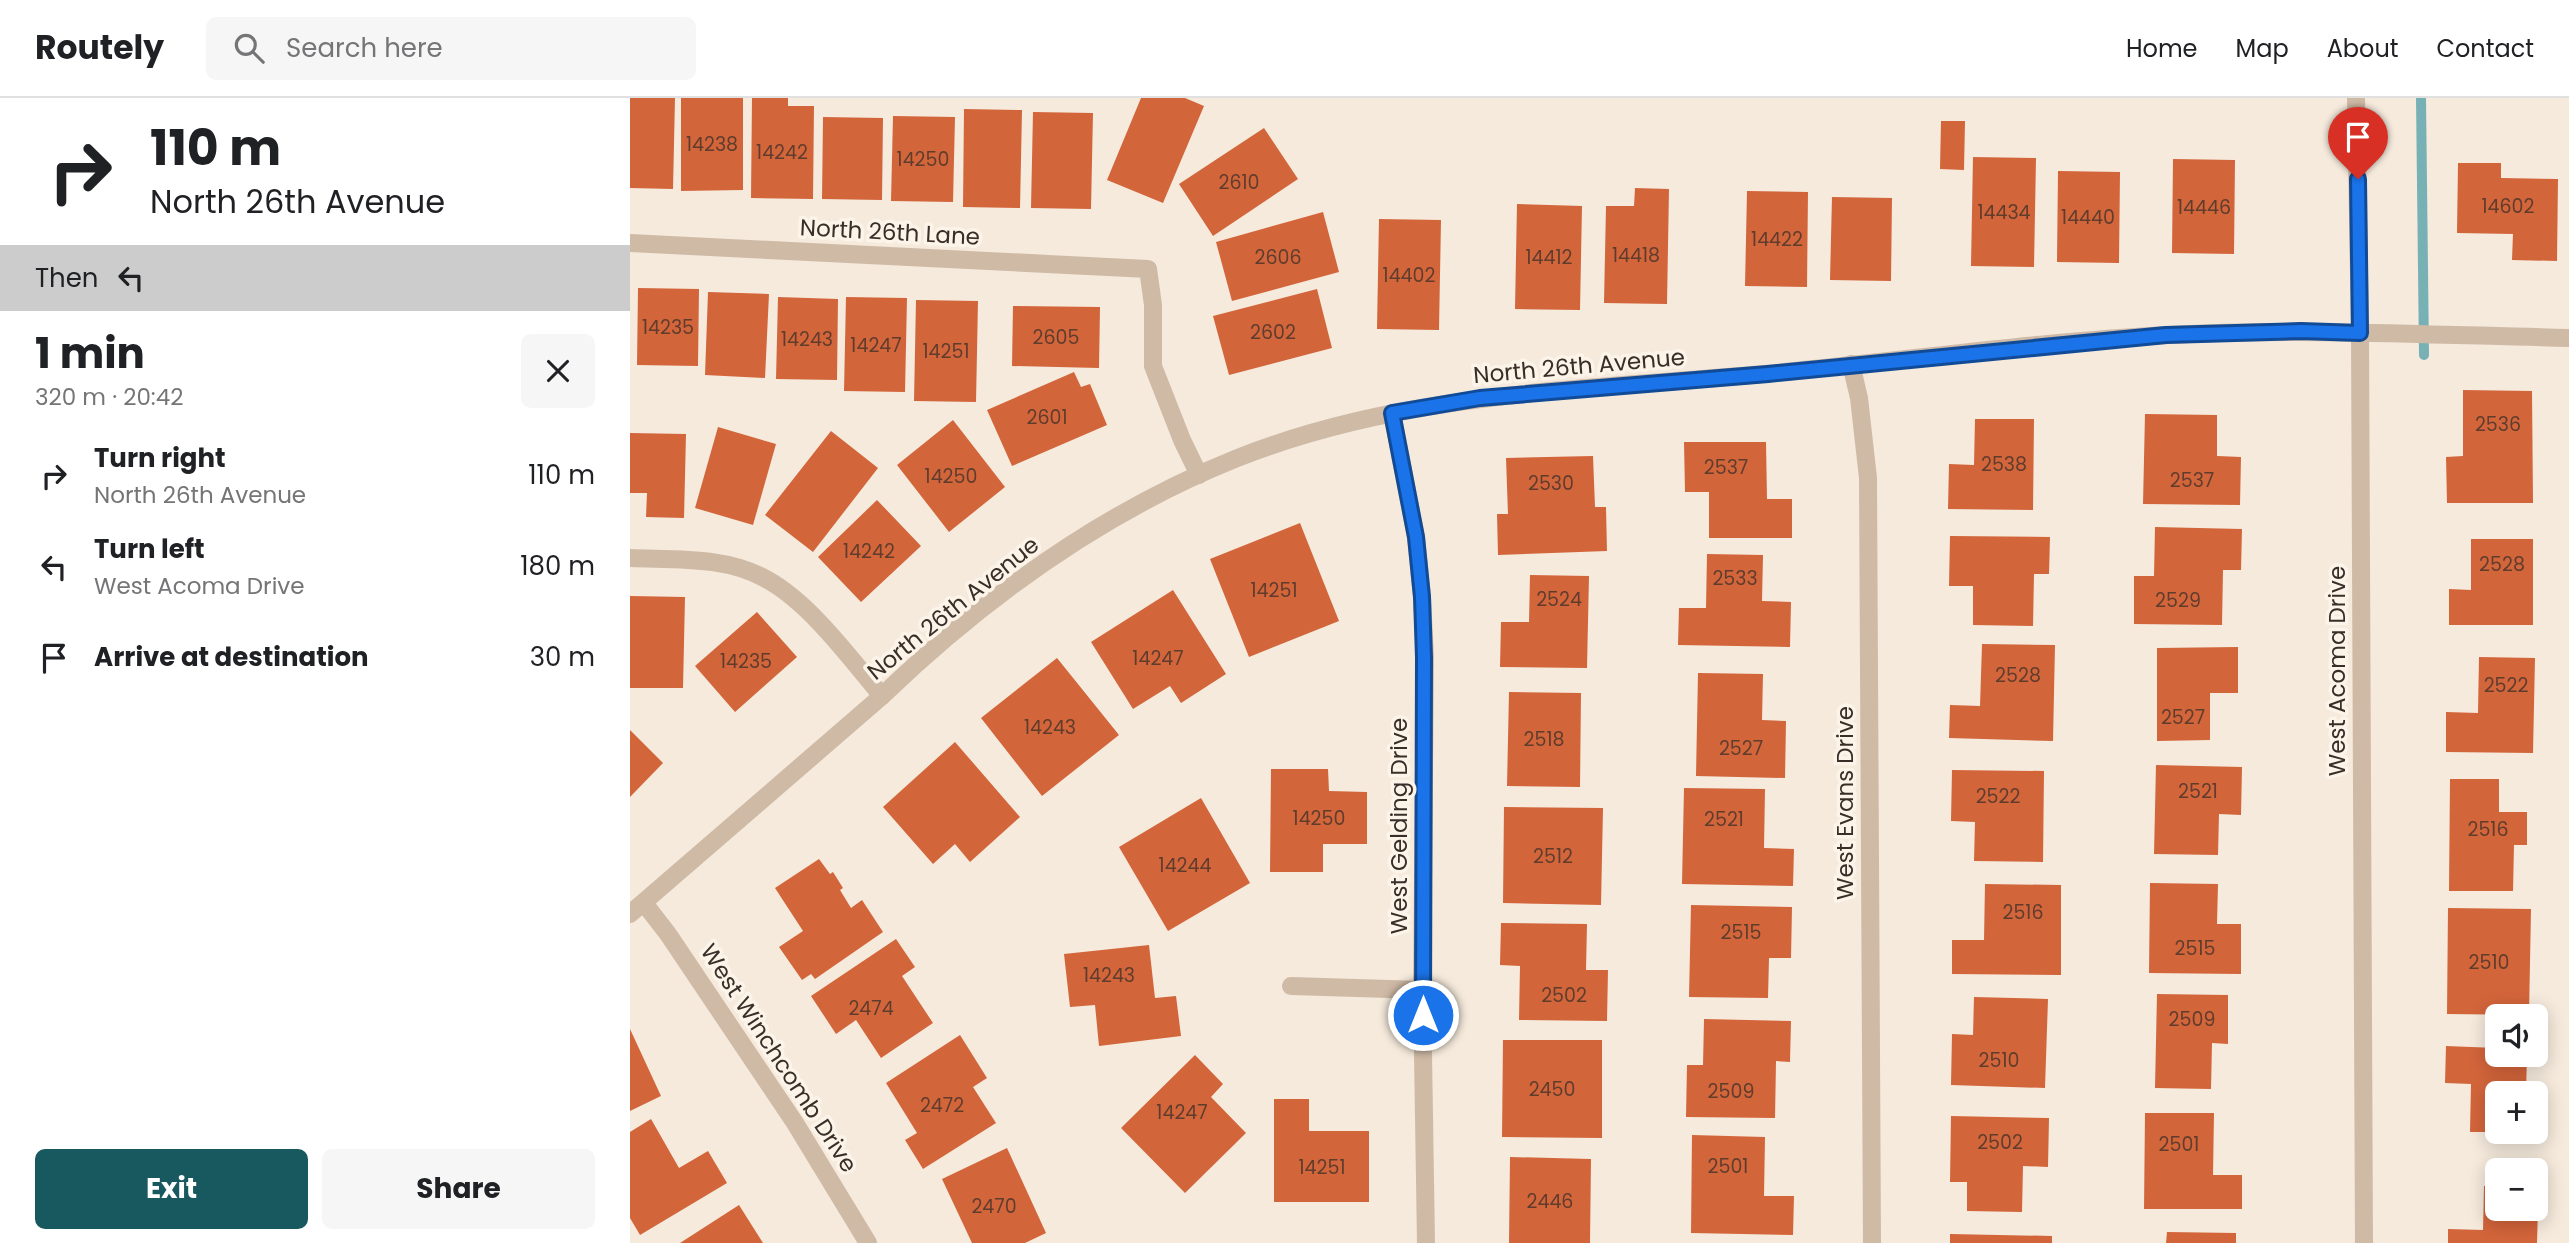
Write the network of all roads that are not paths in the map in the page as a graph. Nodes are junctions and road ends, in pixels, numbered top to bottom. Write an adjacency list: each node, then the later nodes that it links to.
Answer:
1 (2356, 98): 3 (street, West Acoma Drive)
2 (630, 243): 7 (street, North 26th Lane)
3 (2360, 333): 4 (street, North 26th Avenue); 5 (street, North 26th Avenue); 16 (street, West Acoma Drive)
4 (2569, 338)
5 (1851, 364): 6 (street, North 26th Avenue); 15 (street, West Evans Drive)
6 (1392, 413): 7 (street, North 26th Avenue); 12 (street, West Gelding Drive)
7 (1199, 475): 9 (street, North 26th Avenue)
8 (630, 558): 9 (street)
9 (882, 696): 10 (street, North 26th Avenue)
10 (637, 909): 13 (street, West Winchcomb Drive)
11 (1291, 986): 12 (street)
12 (1422, 990): 14 (street, West Gelding Drive)
13 (868, 1243)
14 (1426, 1243)
15 (1872, 1243)
16 (2364, 1243)

